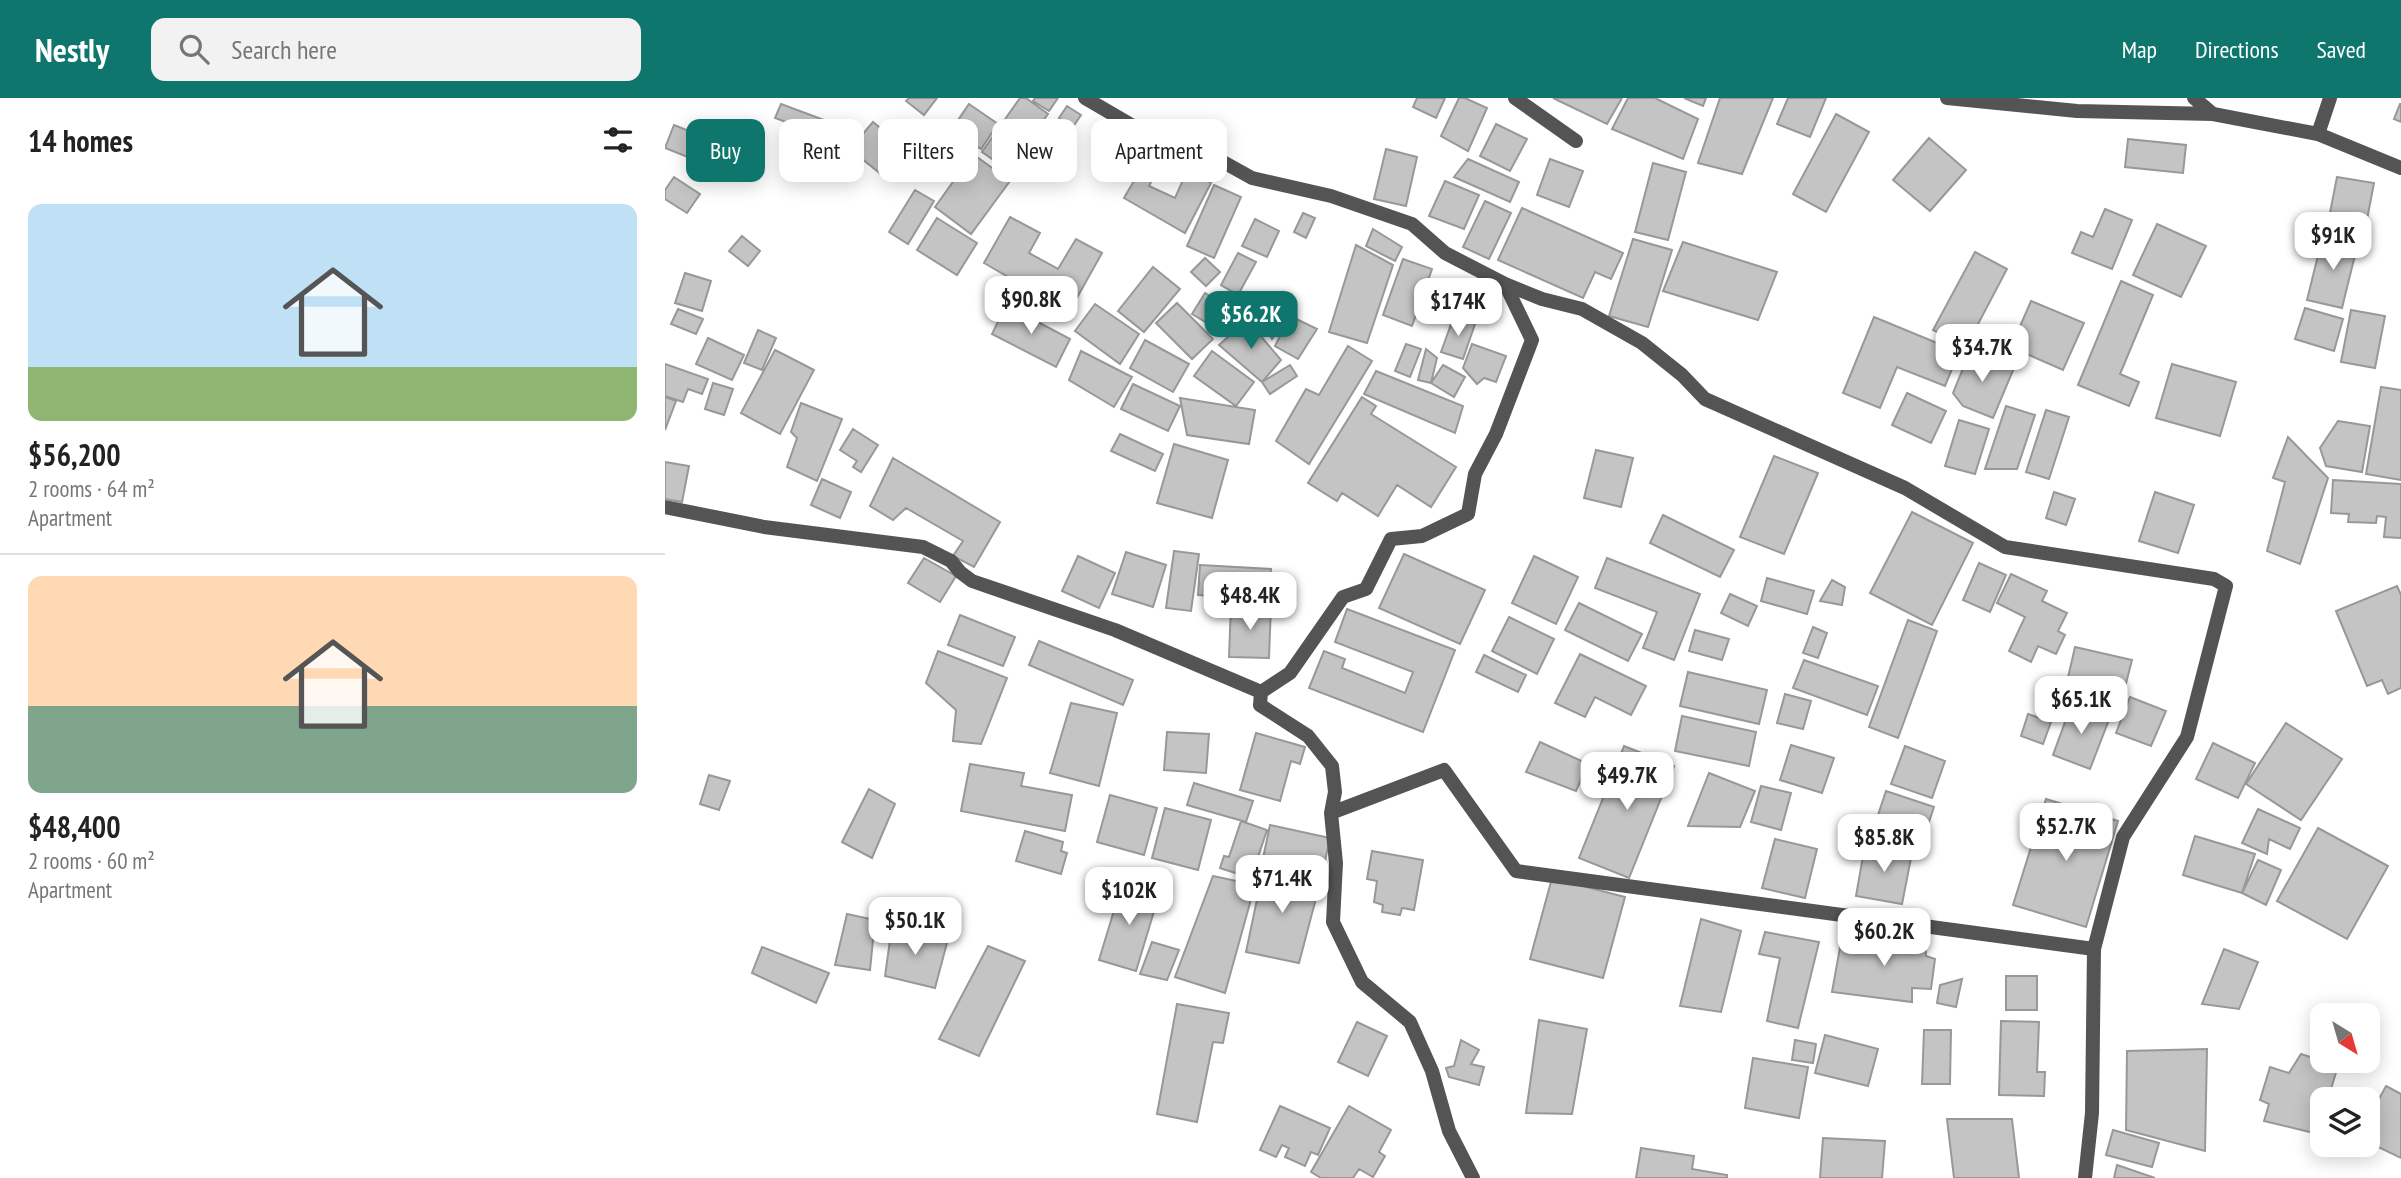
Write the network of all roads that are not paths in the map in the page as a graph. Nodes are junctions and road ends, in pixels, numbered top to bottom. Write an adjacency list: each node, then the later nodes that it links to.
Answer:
1 (1085, 98): 10 (street)
2 (1515, 98): 8 (street)
3 (1947, 98): 6 (street)
4 (2194, 98): 6 (street)
5 (2330, 98): 7 (street)
6 (2213, 114): 7 (street)
7 (2318, 135): 9 (street)
8 (1576, 141)
9 (2401, 167)
10 (1505, 284): 12 (street); 14 (street)
11 (665, 507): 12 (street)
12 (1261, 692): 13 (street)
13 (1331, 813): 14 (street); 15 (street)
14 (2094, 949): 16 (street)
15 (1473, 1178)
16 (2085, 1178)

